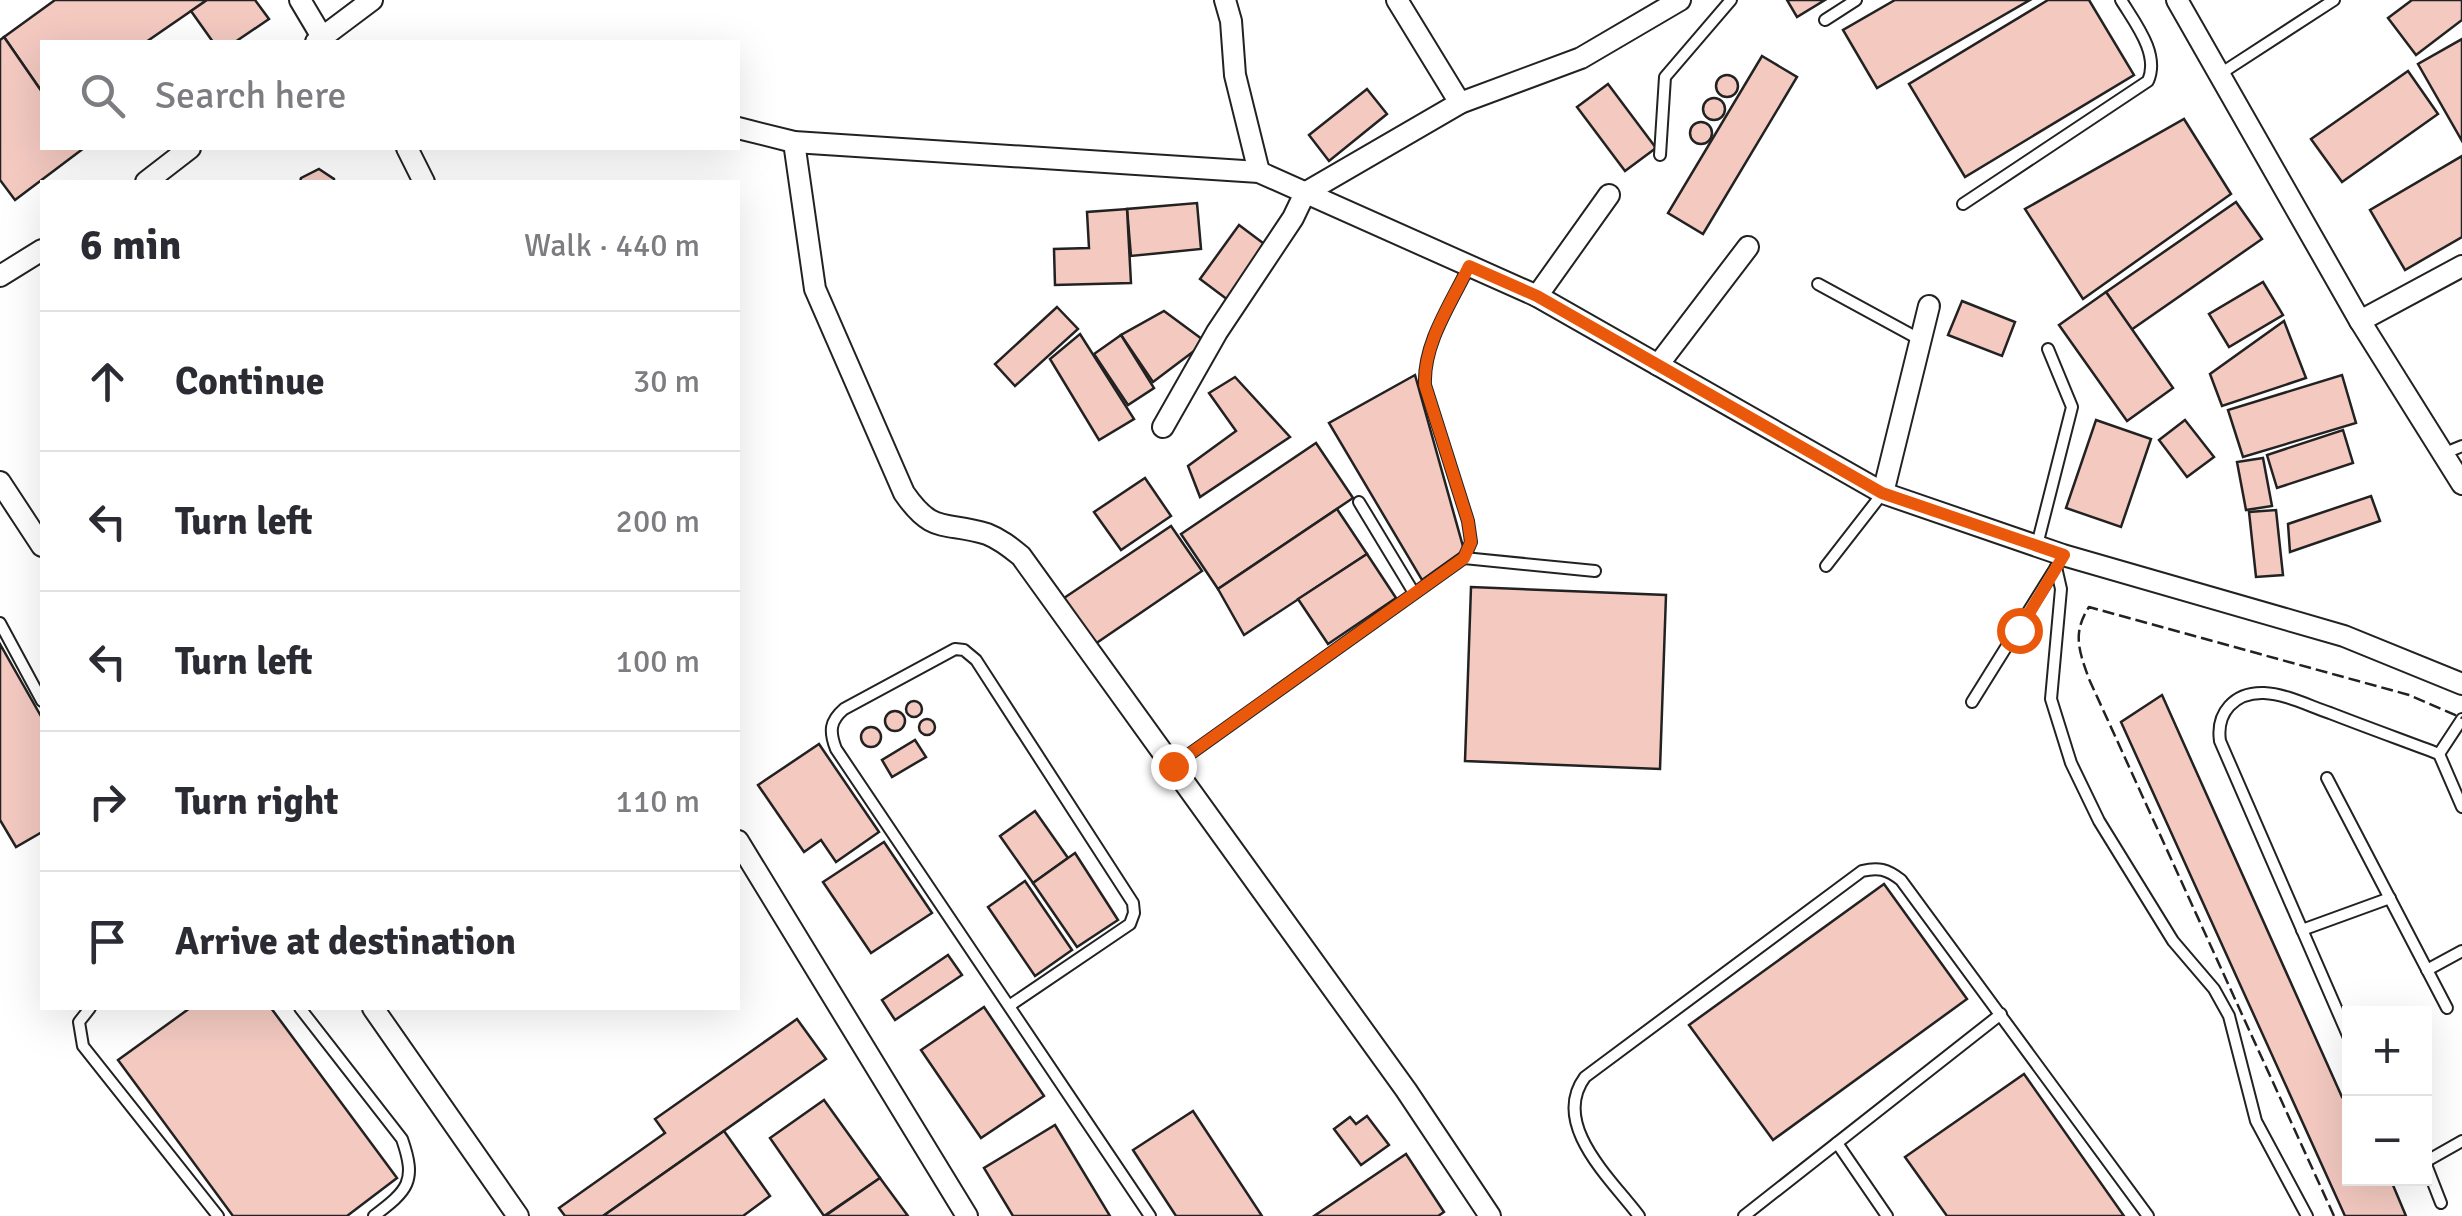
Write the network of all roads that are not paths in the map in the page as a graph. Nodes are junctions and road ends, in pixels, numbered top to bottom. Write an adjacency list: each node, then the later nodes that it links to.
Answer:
1 (300, 0): 12 (street)
2 (372, 0): 13 (street)
3 (1225, 0): 21 (street)
4 (1397, 0): 15 (street)
5 (1680, 0): 15 (street)
6 (1732, 0): 20 (lane)
7 (1856, 0): 11 (lane)
8 (2120, 0): 26 (lane)
9 (2177, 0): 14 (street)
10 (2334, 0): 14 (lane)
11 (1825, 20)
12 (320, 40)
13 (322, 40)
14 (2219, 74): 35 (street)
15 (1460, 103): 24 (street)
16 (740, 128): 17 (street)
17 (794, 142): 21 (street); 58 (street)
18 (188, 150): 22 (street)
19 (408, 150): 23 (street)
20 (1660, 154)
21 (1259, 172): 24 (street)
22 (157, 179)
23 (423, 180)
24 (1305, 193): 29 (street); 39 (street)
25 (1609, 195): 33 (street)
26 (1964, 204)
27 (1748, 247): 38 (street)
28 (40, 251): 31 (street)
29 (1469, 266): 33 (street); 47 (lane)
30 (2462, 266): 35 (street)
31 (0, 276)
32 (1818, 284): 36 (lane)
33 (1537, 296): 38 (street)
34 (1929, 306): 36 (street)
35 (2360, 321): 40 (street)
36 (1919, 339): 43 (street)
37 (2048, 349): 46 (lane)
38 (1658, 364): 43 (street)
39 (1163, 427)
40 (2453, 450): 41 (street)
41 (2462, 484)
42 (3, 492): 45 (street)
43 (1882, 493): 46 (street); 49 (lane)
44 (1359, 502): 51 (lane)
45 (40, 543)
46 (2037, 545): 48 (street)
47 (1464, 558): 50 (lane); 51 (lane)
48 (2060, 561): 53 (street); 55 (lane); 86 (lane)
49 (1826, 566)
50 (1595, 571)
51 (1414, 593): 58 (lane)
52 (0, 623): 54 (lane)
53 (2462, 684)
54 (40, 697)
55 (1972, 702)
56 (2462, 719): 57 (lane)
57 (2439, 754): 60 (lane); 63 (lane)
58 (1173, 766): 81 (street)
59 (2327, 778): 62 (lane)
60 (2462, 806)
61 (740, 844): 79 (street)
62 (2390, 898): 63 (lane); 65 (lane)
63 (2302, 930): 72 (lane)
64 (2462, 951): 65 (lane)
65 (2427, 970): 67 (lane)
66 (1008, 1006): 66 (lane); 80 (lane)
67 (2447, 1008)
68 (88, 1010): 76 (lane)
69 (302, 1010): 77 (lane)
70 (373, 1010): 78 (street)
71 (2001, 1014): 74 (lane); 82 (lane); 85 (lane)
72 (2342, 1022)
73 (2462, 1141): 75 (lane)
74 (1837, 1143): 83 (lane); 84 (lane)
75 (2441, 1203)
76 (218, 1216)
77 (374, 1216)
78 (518, 1216)
79 (967, 1216)
80 (1150, 1216)
81 (1490, 1216)
82 (1639, 1216)
83 (1744, 1216)
84 (1887, 1216)
85 (2148, 1216)
86 (2307, 1216)

